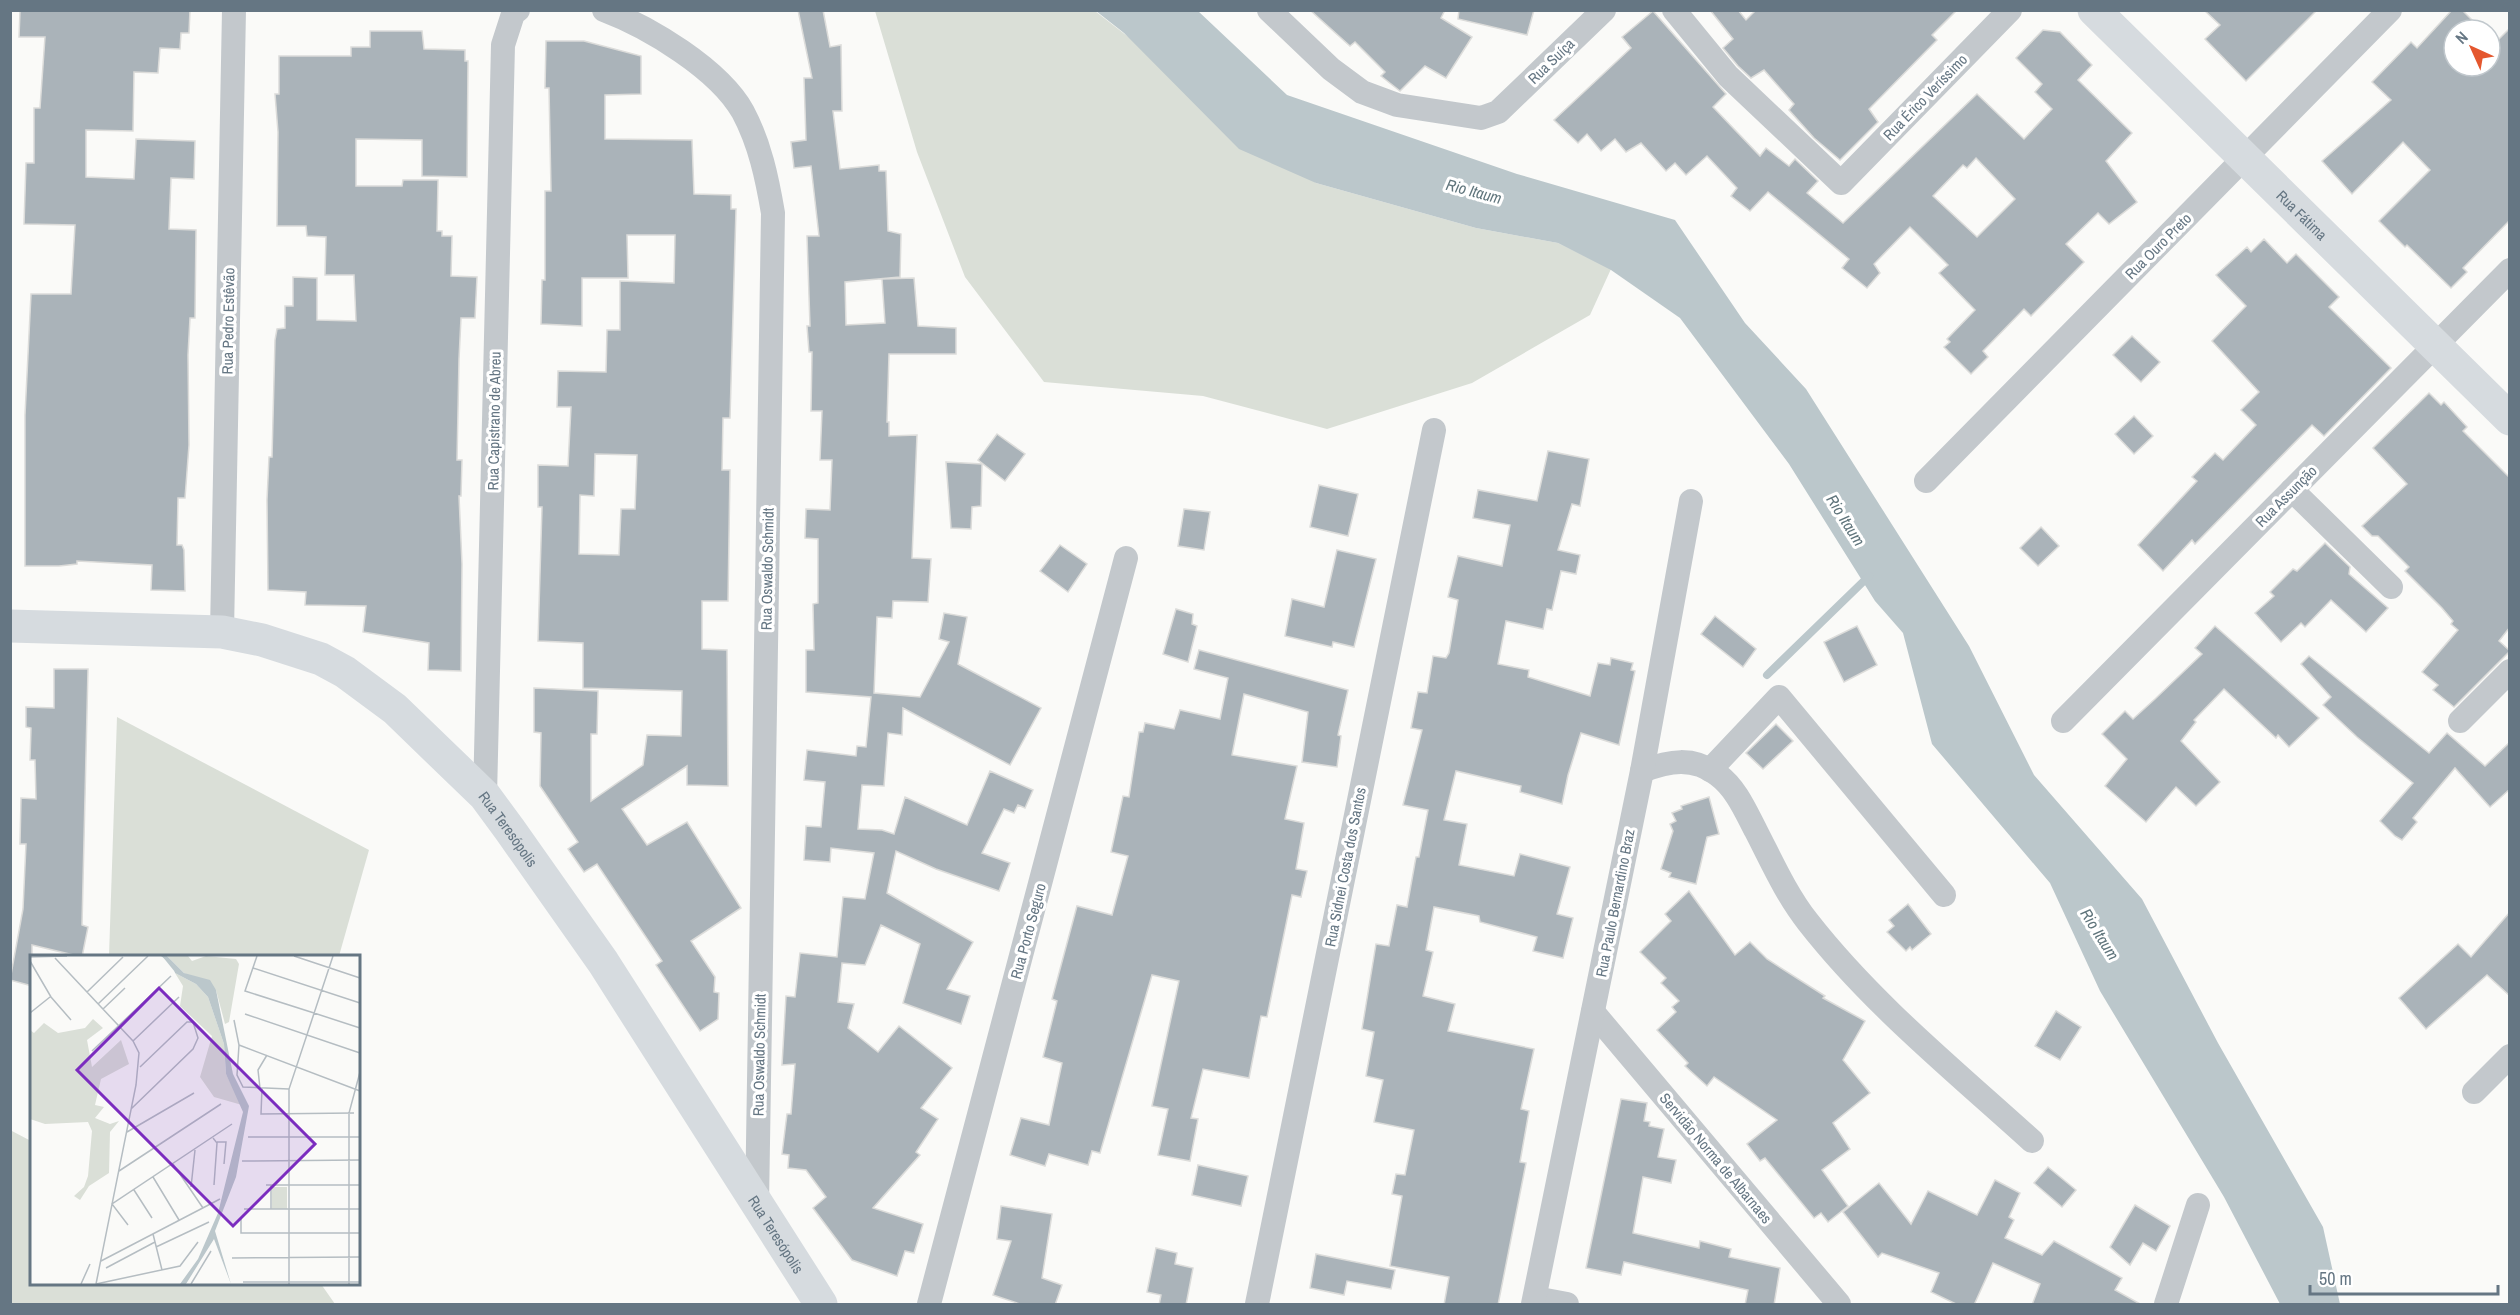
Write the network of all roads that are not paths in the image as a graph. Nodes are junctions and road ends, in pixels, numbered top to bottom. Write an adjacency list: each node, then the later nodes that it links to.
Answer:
1 (234, 10): 21 (street, Rua Pedro Estêvão)
2 (518, 10): 27 (street, Rua Capistrano de Abreu)
3 (604, 10): 33 (street, Rua Oswaldo Schmidt)
4 (1269, 10): 5 (street, Rua Suíça)
5 (1604, 10)
6 (1674, 10): 7 (street, Rua Érico Veríssimo)
7 (2010, 10)
8 (2094, 10): 10 (street, Rua Fátima)
9 (2390, 10): 10 (street, Rua Ouro Preto)
10 (2245, 157): 12 (street, Rua Fátima); 15 (street, Rua Ouro Preto)
11 (2510, 270): 12 (street, Rua Assunção)
12 (2434, 346): 13 (street, Rua Fátima); 16 (street, Rua Assunção)
13 (2510, 419)
14 (1434, 430): 38 (street, Rua Sidnei Costa dos Santos)
15 (1926, 481)
16 (2292, 490): 19 (street); 23 (street, Rua Assunção)
17 (1690, 501): 26 (street, Rua Paulo Bernardino Braz)
18 (1126, 558): 37 (street, Rua Porto Seguro)
19 (2391, 588)
20 (10, 626): 21 (street, Rua Teresópolis)
21 (222, 632): 27 (street, Rua Teresópolis)
22 (2506, 683): 24 (street)
23 (2063, 721)
24 (2460, 721)
25 (1710, 770): 26 (street); 28 (street); 32 (street)
26 (1642, 771): 29 (street, Rua Paulo Bernardino Braz)
27 (485, 796): 33 (street, Rua Teresópolis)
28 (1944, 895)
29 (1593, 1012): 35 (street, Rua Paulo Bernardino Braz); 40 (street, Servidão Norma de Albarnaes)
30 (2510, 1056): 31 (street)
31 (2474, 1092)
32 (2032, 1141)
33 (757, 1205): 36 (street, Rua Teresópolis)
34 (2198, 1205): 41 (street)
35 (1534, 1301): 39 (street)
36 (821, 1305)
37 (929, 1305)
38 (1257, 1305)
39 (1567, 1305)
40 (1839, 1305)
41 (2166, 1305)

